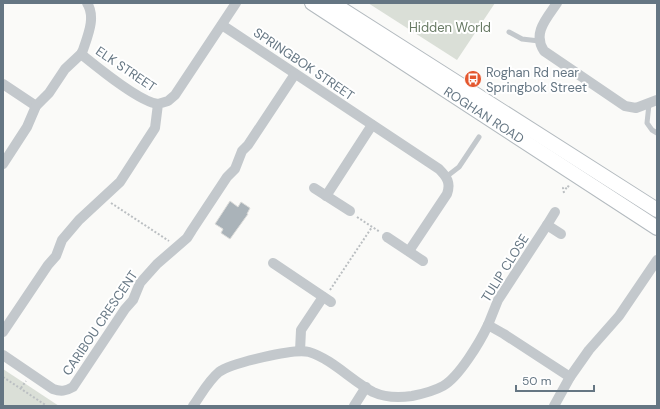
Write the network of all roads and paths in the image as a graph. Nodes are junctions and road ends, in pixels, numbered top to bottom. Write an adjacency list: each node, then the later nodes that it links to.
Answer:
1 (236, 3): 6 (street)
2 (312, 3): 30 (main road, ROGHAN ROAD)
3 (332, 3): 25 (main road, ROGHAN ROAD)
4 (557, 3): 8 (street)
5 (90, 4): 9 (street)
6 (222, 25): 10 (street, SPRINGBOK STREET); 13 (street)
7 (509, 32): 8 (lane)
8 (539, 41): 12 (street)
9 (81, 54): 13 (street, ELK STREET); 14 (street)
10 (295, 74): 15 (street, SPRINGBOK STREET); 33 (street, CARIBOU CRESCENT)
11 (3, 84): 14 (street)
12 (653, 102): 16 (lane)
13 (158, 104): 40 (street)
14 (36, 106): 18 (street)
15 (372, 125): 19 (street, SPRINGBOK STREET); 23 (street)
16 (657, 133)
17 (479, 137): 19 (lane)
18 (3, 164)
19 (446, 177): 34 (street)
20 (571, 182): 22 (path)
21 (314, 188): 23 (street)
22 (564, 193)
23 (326, 196): 26 (street)
24 (110, 202): 33 (path)
25 (657, 210)
26 (350, 211): 29 (path)
27 (554, 212): 28 (street, TULIP CLOSE)
28 (546, 225): 31 (street); 39 (street, TULIP CLOSE)
29 (372, 227): 32 (path); 38 (path)
30 (657, 228)
31 (561, 234)
32 (387, 237): 34 (street)
33 (178, 246): 42 (street, CARIBOU CRESCENT)
34 (409, 251): 36 (street)
35 (657, 260): 44 (street)
36 (423, 261)
37 (273, 264): 38 (street)
38 (327, 299): 41 (street)
39 (488, 325): 44 (street); 45 (street, TULIP CLOSE)
40 (3, 332)
41 (300, 351): 45 (street, TULIP CLOSE); 47 (street)
42 (3, 355)
43 (3, 377): 46 (path)
44 (570, 377): 49 (street)
45 (366, 388): 48 (street)
46 (47, 406)
47 (193, 406)
48 (354, 406)
49 (554, 406)

